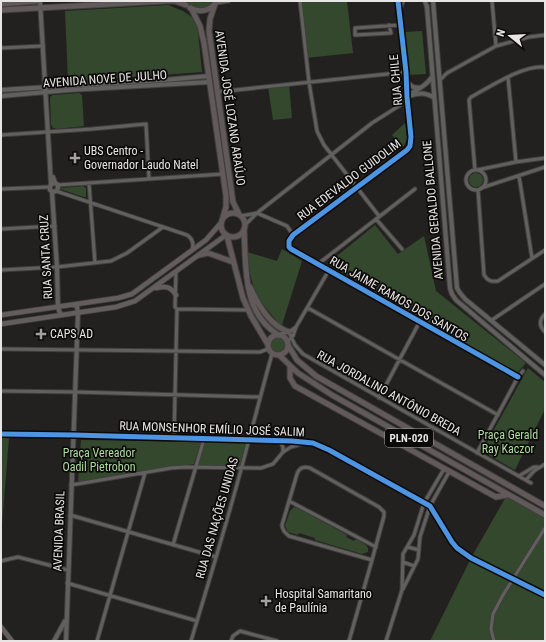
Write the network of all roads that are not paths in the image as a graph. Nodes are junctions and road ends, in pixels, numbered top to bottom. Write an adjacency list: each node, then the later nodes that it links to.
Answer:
1 (39, 1): 11 (main road); 12 (street)
2 (229, 1): 10 (street)
3 (300, 1): 30 (street)
4 (398, 1): 15 (street, RUA CHILE)
5 (403, 1): 15 (street, RUA CHILE)
6 (425, 1): 27 (street, AVENIDA GERALDO BALLONE)
7 (433, 1): 23 (street, AVENIDA GERALDO BALLONE)
8 (492, 1): 20 (street)
9 (185, 3): 12 (main road); 13 (main road)
10 (216, 3): 13 (main road); 37 (main road, AVENIDA JOSÉ LOZANO ARAÚJO)
11 (1, 4)
12 (41, 8): 14 (main road); 19 (street)
13 (191, 8): 28 (main road, AVENIDA JOSÉ LOZANO ARAÚJO)
14 (1, 10)
15 (400, 12): 17 (street, RUA CHILE)
16 (389, 25): 16 (street); 17 (street)
17 (400, 25): 24 (street, RUA CHILE)
18 (545, 35): 20 (street)
19 (43, 46): 21 (street); 33 (street)
20 (496, 46): 25 (street)
21 (1, 48)
22 (545, 68): 26 (street)
23 (438, 70): 25 (street); 29 (street, AVENIDA GERALDO BALLONE)
24 (406, 72): 30 (street); 31 (street, RUA CHILE)
25 (447, 73): 29 (street)
26 (508, 76): 46 (street); 48 (street)
27 (432, 78): 34 (street); 40 (street, AVENIDA GERALDO BALLONE)
28 (210, 79): 32 (street, AVENIDA NOVE DE JULHO); 49 (main road, AVENIDA JOSÉ LOZANO ARAÚJO)
29 (439, 80): 100 (street, AVENIDA GERALDO BALLONE)
30 (309, 82): 37 (street); 44 (street)
31 (407, 82): 34 (street); 39 (street, RUA CHILE)
32 (139, 84): 33 (street, AVENIDA NOVE DE JULHO); 36 (street, AVENIDA NOVE DE JULHO)
33 (46, 87): 35 (street, AVENIDA NOVE DE JULHO); 36 (street)
34 (423, 87): 39 (street)
35 (1, 90)
36 (46, 92): 38 (street, AVENIDA NOVE DE JULHO); 41 (street)
37 (218, 92): 60 (main road, AVENIDA JOSÉ LOZANO ARAÚJO)
38 (1, 96)
39 (407, 97): 40 (street); 43 (street, RUA CHILE); 44 (street)
40 (433, 98): 119 (street, AVENIDA GERALDO BALLONE)
41 (49, 132): 42 (street); 51 (street); 53 (street)
42 (1, 135)
43 (410, 146): 54 (street, RUA EDEVALDO GUIDOLIM)
44 (331, 155): 54 (street); 59 (street)
45 (545, 158): 46 (street)
46 (516, 162): 48 (street)
47 (545, 167): 50 (street)
48 (476, 170): 57 (street); 57 (street)
49 (223, 174): 51 (street); 61 (main road, AVENIDA JOSÉ LOZANO ARAÚJO)
50 (519, 176): 57 (street); 74 (street)
51 (149, 179): 52 (street)
52 (89, 183): 53 (street); 58 (street)
53 (54, 188): 55 (street); 58 (street); 64 (street, RUA SANTA CRUZ)
54 (357, 188): 62 (street); 68 (street, RUA EDEVALDO GUIDOLIM)
55 (1, 189)
56 (415, 189): 62 (street)
57 (480, 189): 74 (street)
58 (91, 203): 65 (street); 77 (street)
59 (257, 213): 60 (street); 66 (street); 68 (street)
60 (240, 215): 61 (main road); 66 (main road)
61 (224, 217): 63 (main road)
62 (378, 217): 70 (street); 78 (street)
63 (220, 224): 69 (main road); 71 (main road)
64 (55, 226): 67 (street); 80 (street, RUA SANTA CRUZ)
65 (163, 227): 71 (street); 77 (street)
66 (245, 227): 69 (main road); 84 (main road, PLN-020)
67 (1, 229)
68 (293, 235): 78 (street, RUA JAIME RAMOS DOS SANTOS)
69 (227, 236): 73 (main road); 76 (main road)
70 (402, 249)
71 (192, 250): 75 (main road)
72 (545, 250): 74 (street)
73 (199, 255): 76 (main road); 79 (main road)
74 (532, 258)
75 (179, 259): 79 (main road); 83 (main road); 88 (main road)
76 (233, 262): 94 (main road)
77 (95, 263): 80 (street)
78 (318, 264): 82 (street, RUA JAIME RAMOS DOS SANTOS)
79 (184, 266): 83 (main road)
80 (57, 267): 81 (street); 91 (street, RUA SANTA CRUZ)
81 (1, 270)
82 (329, 270): 92 (street); 102 (street, RUA JAIME RAMOS DOS SANTOS)
83 (176, 272): 86 (main road); 87 (street)
84 (246, 280): 105 (main road); 107 (main road, PLN-020)
85 (545, 284): 100 (street)
86 (154, 288): 87 (main road); 90 (main road)
87 (176, 296): 93 (street)
88 (115, 299): 89 (main road); 90 (main road)
89 (72, 305): 91 (main road); 96 (street)
90 (116, 307): 96 (main road)
91 (58, 308): 95 (main road); 99 (street, RUA SANTA CRUZ)
92 (308, 308): 104 (street); 115 (street)
93 (177, 309): 94 (street); 112 (street)
94 (248, 310): 109 (main road)
95 (17, 313): 98 (main road); 101 (main road)
96 (78, 313): 99 (main road); 111 (street, AVENIDA BRASIL)
97 (545, 314): 106 (street)
98 (1, 315)
99 (61, 315): 101 (main road)
100 (492, 320): 116 (street, AVENIDA GERALDO BALLONE)
101 (18, 322): 103 (main road)
102 (420, 323): 115 (street); 120 (street, RUA JAIME RAMOS DOS SANTOS)
103 (1, 324)
104 (296, 327): 105 (street); 108 (street)
105 (289, 332): 107 (street); 108 (street, RUA JORDALINO ANTÔNIO BREDA)
106 (545, 332)
107 (279, 334): 108 (main road, PLN-020); 109 (main road)
108 (289, 342): 114 (main road); 125 (street, RUA JORDALINO ANTÔNIO BREDA); 151 (main road, PLN-020)
109 (268, 346): 112 (street); 113 (main road)
110 (1, 349): 111 (street)
111 (77, 349): 112 (street); 122 (street, AVENIDA BRASIL)
112 (175, 352): 123 (street)
113 (272, 354): 114 (main road); 124 (street, RUA DAS NAÇÕES UNIDAS)
114 (279, 355): 117 (main road, PLN-020)
115 (400, 360): 125 (street); 126 (street)
116 (545, 365)
117 (290, 366): 140 (main road); 147 (main road, PLN-020)
118 (523, 371): 120 (street)
119 (545, 375)
120 (518, 377): 126 (street)
121 (1, 391): 122 (street)
122 (76, 392): 123 (street); 128 (street, AVENIDA BRASIL)
123 (175, 394): 124 (street); 129 (street)
124 (259, 397): 131 (street, RUA DAS NAÇÕES UNIDAS)
125 (379, 398): 135 (street, RUA JORDALINO ANTÔNIO BREDA)
126 (498, 415): 135 (street)
127 (1, 434): 128 (street, RUA MONSENHOR EMÍLIO JOSÉ SALIM)
128 (74, 435): 129 (street, RUA MONSENHOR EMÍLIO JOSÉ SALIM); 146 (street, AVENIDA BRASIL)
129 (174, 438): 130 (street, RUA MONSENHOR EMÍLIO JOSÉ SALIM)
130 (204, 439): 131 (street, RUA MONSENHOR EMÍLIO JOSÉ SALIM); 138 (street)
131 (250, 439): 132 (street, RUA MONSENHOR EMÍLIO JOSÉ SALIM); 139 (street, RUA DAS NAÇÕES UNIDAS)
132 (280, 441): 133 (street, RUA MONSENHOR EMÍLIO JOSÉ SALIM); 134 (street)
133 (306, 442): 134 (street); 149 (street, RUA MONSENHOR EMÍLIO JOSÉ SALIM)
134 (283, 452): 139 (street)
135 (477, 453): 143 (street, RUA JORDALINO ANTÔNIO BREDA)
136 (545, 464): 137 (street)
137 (540, 466): 143 (street); 144 (street)
138 (195, 467): 139 (street); 142 (street); 156 (street)
139 (242, 467): 160 (street, RUA DAS NAÇÕES UNIDAS)
140 (444, 469): 141 (main road); 149 (street)
141 (449, 472): 147 (main road); 150 (street)
142 (145, 473): 146 (street); 155 (street)
143 (519, 476): 144 (street, RUA JORDALINO ANTÔNIO BREDA)
144 (526, 480): 145 (street, RUA JORDALINO ANTÔNIO BREDA)
145 (531, 483)
146 (71, 485): 152 (street, AVENIDA BRASIL)
147 (507, 494): 153 (main road, PLN-020)
148 (289, 500): 157 (street); 157 (street); 161 (street)
149 (424, 502): 150 (street, RUA MONSENHOR EMÍLIO JOSÉ SALIM); 158 (street)
150 (430, 506): 159 (street); 166 (street)
151 (545, 506)
152 (70, 514): 155 (street); 165 (street, AVENIDA BRASIL)
153 (545, 515)
154 (545, 528): 166 (street)
155 (128, 532): 156 (street); 170 (street)
156 (173, 545): 160 (street)
157 (376, 547): 161 (street)
158 (408, 547): 159 (street); 163 (street)
159 (419, 550): 164 (street)
160 (216, 557): 172 (street, RUA DAS NAÇÕES UNIDAS)
161 (372, 560): 182 (street)
162 (1, 561): 165 (street)
163 (402, 562): 164 (street); 168 (street)
164 (414, 566): 168 (street)
165 (68, 570): 167 (street, AVENIDA BRASIL)
166 (514, 579): 169 (street); 184 (street)
167 (67, 583): 170 (street); 171 (street, AVENIDA BRASIL)
168 (402, 590): 183 (street)
169 (545, 595)
170 (110, 596): 172 (street); 178 (street)
171 (66, 618): 176 (street, AVENIDA BRASIL); 177 (street, AVENIDA BRASIL)
172 (197, 621): 179 (street, RUA DAS NAÇÕES UNIDAS)
173 (1, 627): 174 (main road)
174 (13, 640)
175 (271, 640): 180 (street); 181 (street)
176 (54, 641)
177 (66, 641)
178 (97, 641)
179 (191, 641)
180 (231, 641)
181 (277, 641)
182 (348, 641)
183 (386, 641)
184 (494, 641)

